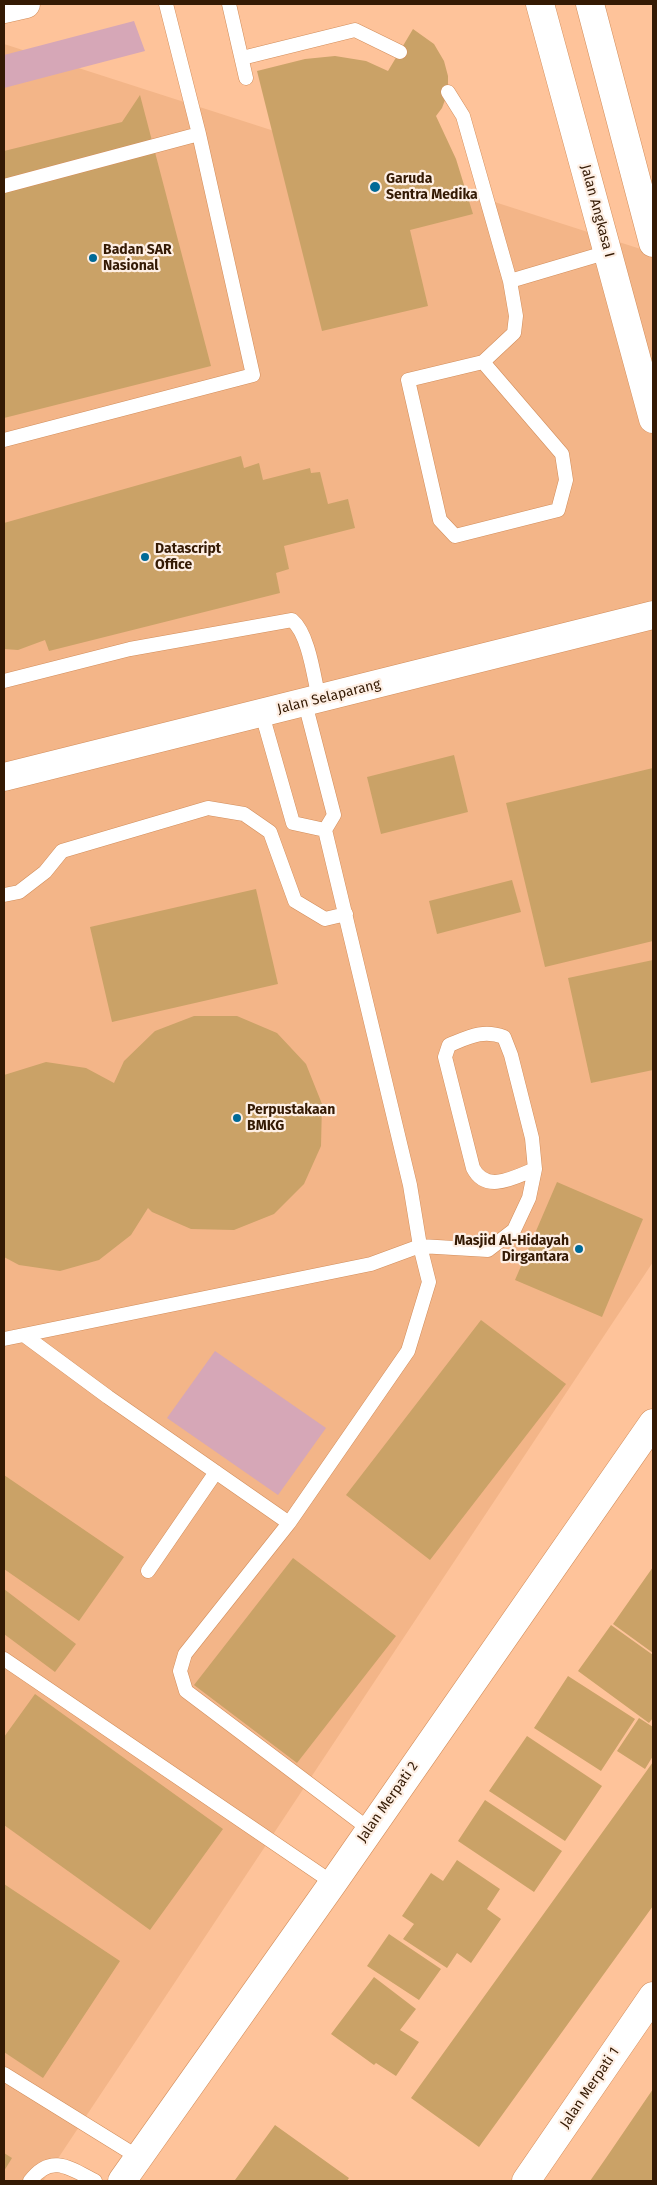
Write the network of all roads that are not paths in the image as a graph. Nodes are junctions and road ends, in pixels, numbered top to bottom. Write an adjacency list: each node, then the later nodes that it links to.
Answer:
1 (26, 4): 6 (street)
2 (166, 4): 11 (lane)
3 (229, 4): 8 (lane)
4 (540, 4): 14 (street, Jalan Angkasa I)
5 (590, 4): 13 (street)
6 (4, 10)
7 (400, 52): 8 (lane)
8 (242, 58): 9 (lane)
9 (246, 78)
10 (448, 92): 15 (lane)
11 (199, 134): 12 (lane); 18 (lane)
12 (4, 186)
13 (652, 230)
14 (608, 252): 15 (lane); 17 (street, Jalan Angkasa I)
15 (510, 281): 16 (lane)
16 (483, 362): 16 (lane)
17 (653, 419)
18 (4, 440)
19 (653, 615): 21 (street, Jalan Selaparang)
20 (4, 681): 21 (lane)
21 (312, 701): 22 (street, Jalan Selaparang); 24 (lane)
22 (262, 714): 23 (street, Jalan Selaparang); 24 (lane)
23 (4, 777)
24 (325, 830): 26 (lane)
25 (4, 895): 26 (lane)
26 (346, 914): 28 (lane)
27 (535, 1169): 27 (lane); 28 (lane)
28 (420, 1246): 29 (lane); 33 (lane)
29 (24, 1335): 30 (lane); 32 (lane)
30 (4, 1339)
31 (653, 1423): 36 (street, Jalan Merpati 2)
32 (216, 1472): 33 (lane); 34 (lane)
33 (289, 1523): 36 (lane)
34 (148, 1571)
35 (4, 1659): 37 (lane)
36 (369, 1829): 37 (street, Jalan Merpati 2)
37 (333, 1883): 40 (street, Jalan Merpati 2)
38 (653, 1996): 44 (street, Jalan Merpati 1)
39 (4, 2074): 40 (lane)
40 (138, 2157): 43 (street, Jalan Merpati 2)
41 (30, 2181): 42 (lane)
42 (95, 2181)
43 (122, 2181)
44 (526, 2181)

